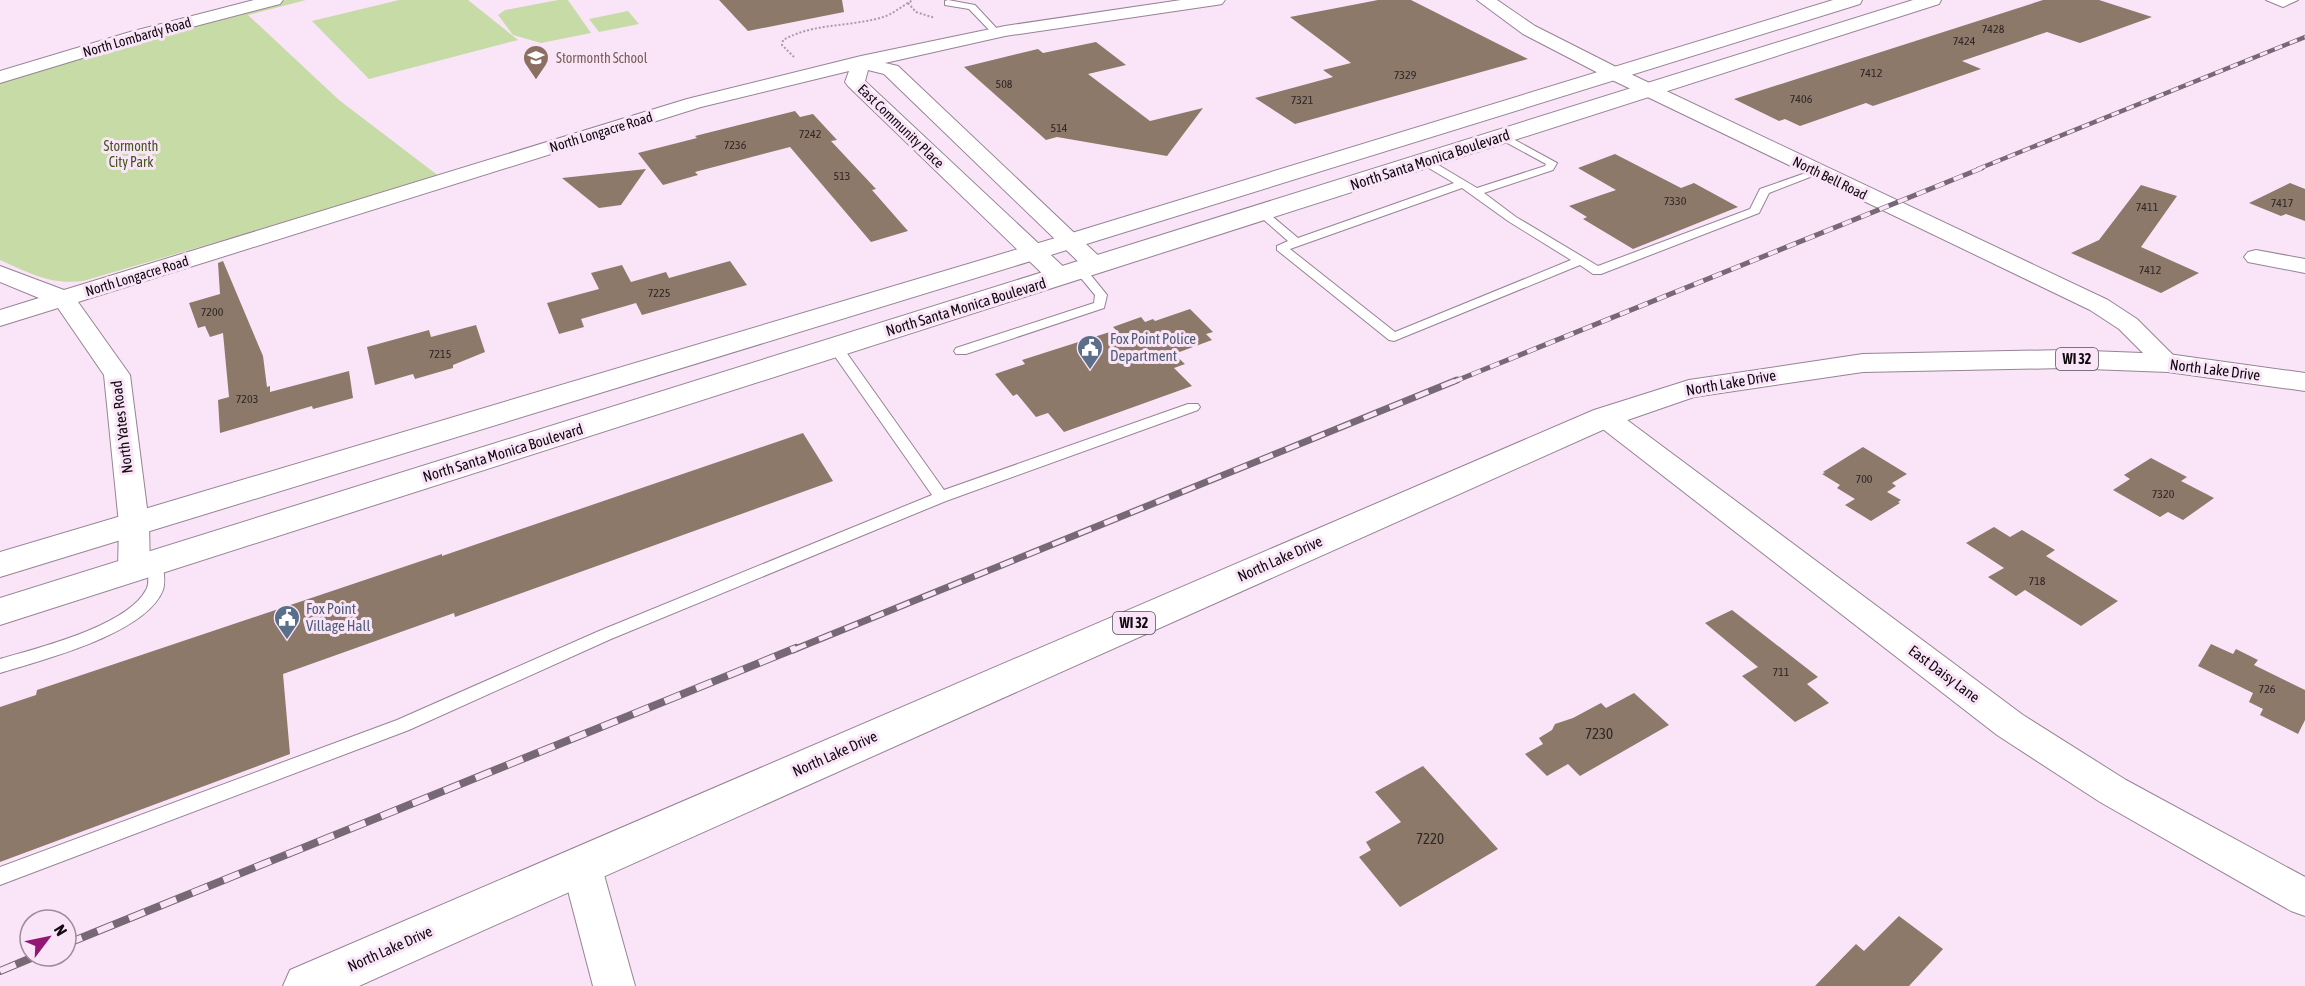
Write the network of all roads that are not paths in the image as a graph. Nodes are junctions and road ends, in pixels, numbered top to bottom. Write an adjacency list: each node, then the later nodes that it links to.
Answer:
1 (274, 0): 12 (street, North Lombardy Road)
2 (1216, 0): 9 (street, North Longacre Road)
3 (1486, 0): 11 (street, North Bell Road)
4 (1853, 0): 11 (street, North Santa Monica Boulevard)
5 (1932, 0): 13 (street, North Santa Monica Boulevard)
6 (2270, 0): 7 (lane)
7 (2294, 0)
8 (948, 3): 9 (lane)
9 (997, 33): 10 (street, North Longacre Road)
10 (861, 62): 22 (street, East Community Place); 24 (street, East Community Place); 31 (street, North Longacre Road)
11 (1615, 74): 13 (street, North Bell Road); 15 (street, North Santa Monica Boulevard)
12 (0, 77)
13 (1650, 91): 14 (street, North Santa Monica Boulevard); 17 (street, North Bell Road)
14 (1504, 137): 16 (street, North Santa Monica Boulevard); 20 (lane)
15 (1394, 142): 16 (street); 19 (street, North Santa Monica Boulevard)
16 (1426, 162): 18 (lane); 21 (street, North Santa Monica Boulevard)
17 (1818, 172): 26 (lane); 37 (street, North Bell Road)
18 (1463, 184): 20 (lane); 23 (lane)
19 (1231, 192): 21 (street); 22 (street, North Santa Monica Boulevard)
20 (1476, 192): 26 (lane)
21 (1262, 213): 23 (lane); 28 (street, North Santa Monica Boulevard)
22 (1071, 241): 24 (street, North Santa Monica Boulevard); 28 (street, East Community Place)
23 (1296, 242): 26 (lane)
24 (1035, 252): 28 (street, East Community Place); 30 (street, North Santa Monica Boulevard)
25 (2256, 257): 27 (street)
26 (1580, 261)
27 (2305, 266)
28 (1079, 271): 32 (street, North Santa Monica Boulevard); 36 (lane)
29 (0, 273): 31 (street)
30 (924, 286): 32 (street); 33 (street, North Santa Monica Boulevard)
31 (64, 298): 34 (street, North Longacre Road); 42 (street, North Yates Road)
32 (947, 313): 35 (street, North Santa Monica Boulevard)
33 (821, 317): 35 (street); 42 (street, North Santa Monica Boulevard)
34 (0, 318)
35 (836, 348): 41 (lane); 44 (street, North Santa Monica Boulevard)
36 (961, 351)
37 (2168, 363): 38 (street, North Lake Drive / WI 32); 40 (street, North Lake Drive / WI 32)
38 (2305, 382)
39 (1193, 407): 41 (lane)
40 (1605, 417): 47 (street, North Lake Drive / WI 32); 49 (street, East Daisy Lane)
41 (941, 497): 48 (lane)
42 (134, 524): 43 (street, North Santa Monica Boulevard); 44 (street, North Yates Road)
43 (0, 564)
44 (145, 565): 45 (street, North Santa Monica Boulevard); 46 (lane)
45 (0, 612)
46 (0, 666)
47 (581, 864): 50 (street, North Lake Drive / WI 32); 51 (street)
48 (0, 876)
49 (2305, 898)
50 (307, 986)
51 (614, 986)

